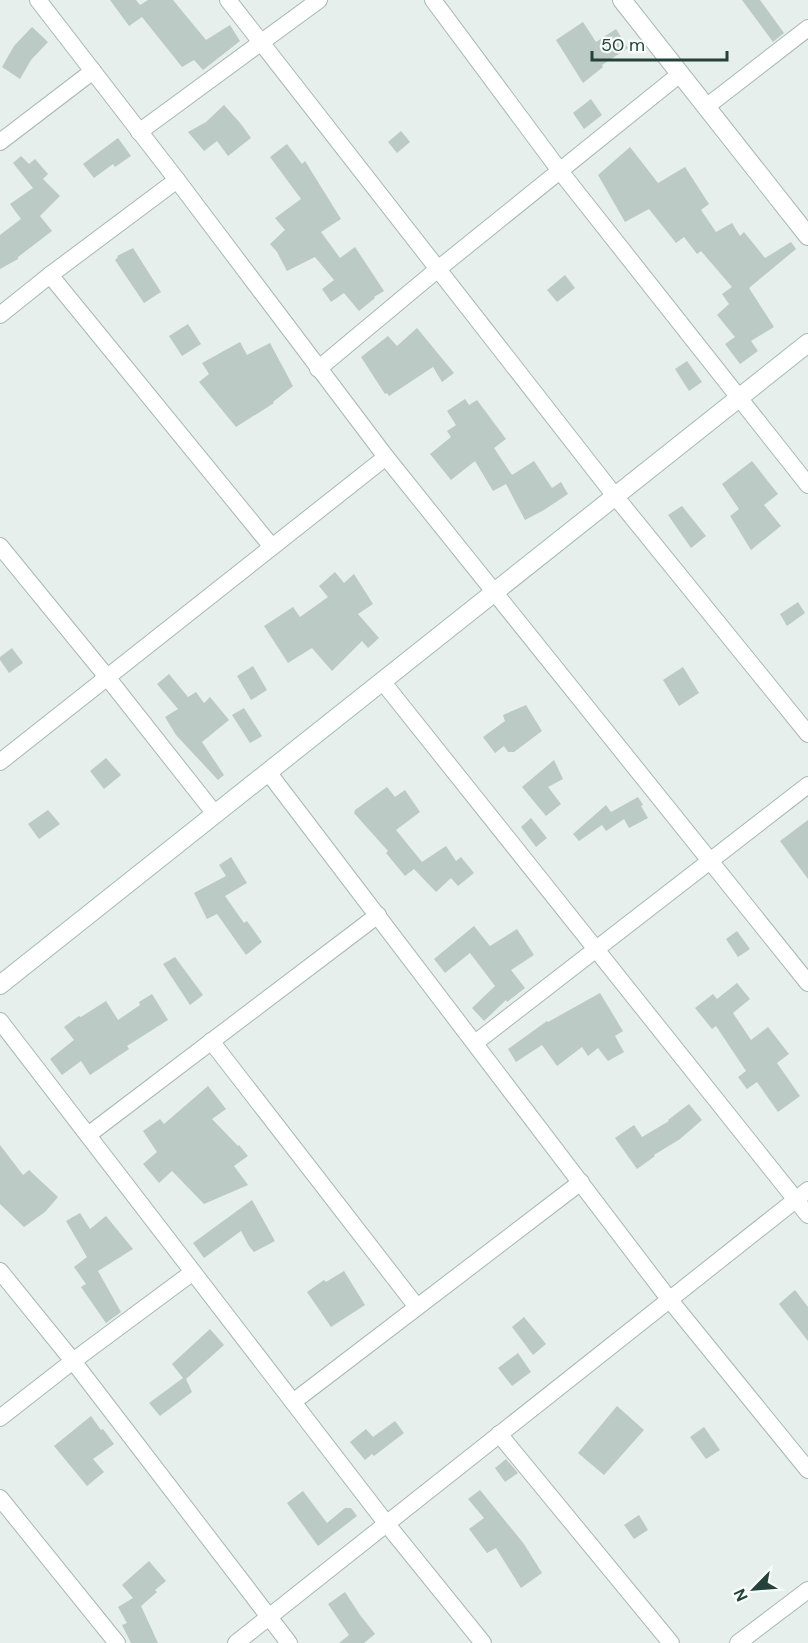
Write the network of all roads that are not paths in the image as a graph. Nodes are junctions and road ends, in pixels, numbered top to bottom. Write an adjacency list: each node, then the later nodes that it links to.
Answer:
1 (38, 0): 8 (street)
2 (228, 0): 7 (street)
3 (319, 0): 7 (street)
4 (433, 0): 13 (street)
5 (622, 0): 9 (main road)
6 (808, 28): 10 (street)
7 (261, 43): 11 (street); 16 (street)
8 (93, 71): 11 (street); 12 (street)
9 (680, 74): 10 (main road); 13 (street)
10 (706, 107): 15 (main road)
11 (139, 132): 14 (street)
12 (0, 142)
13 (560, 171): 16 (street); 21 (street)
14 (177, 180): 17 (street); 20 (street)
15 (808, 236)
16 (438, 269): 20 (street); 24 (street)
17 (50, 275): 18 (street); 26 (street)
18 (0, 315)
19 (808, 343): 21 (main road)
20 (318, 369): 22 (street)
21 (740, 397): 23 (street); 24 (main road)
22 (386, 458): 26 (street); 27 (street)
23 (808, 485)
24 (615, 496): 27 (main road); 30 (street)
25 (0, 546): 28 (street)
26 (272, 547): 28 (street)
27 (495, 592): 29 (main road); 35 (street)
28 (107, 677): 31 (street); 34 (street)
29 (382, 681): 32 (main road); 37 (street)
30 (808, 734)
31 (0, 762)
32 (268, 772): 34 (main road); 36 (street)
33 (808, 785): 35 (street)
34 (215, 814): 39 (main road)
35 (710, 861): 37 (street); 38 (street)
36 (378, 915): 41 (street); 42 (street)
37 (596, 949): 42 (street); 45 (street)
38 (808, 983)
39 (0, 985)
40 (0, 1021): 43 (street)
41 (211, 1041): 43 (street); 50 (street)
42 (475, 1043): 44 (street)
43 (88, 1135): 48 (street)
44 (581, 1182): 49 (street); 50 (street)
45 (802, 1194): 46 (street); 49 (street)
46 (808, 1215)
47 (0, 1271): 51 (street)
48 (193, 1272): 51 (street); 52 (street)
49 (669, 1299): 54 (street); 55 (street)
50 (417, 1307): 52 (street)
51 (73, 1361): 53 (street); 59 (street)
52 (293, 1402): 57 (street)
53 (0, 1418)
54 (499, 1434): 57 (street); 64 (street)
55 (808, 1470)
56 (0, 1498): 60 (street)
57 (386, 1524): 59 (street); 63 (street)
58 (808, 1590): 65 (street)
59 (268, 1617): 61 (street); 62 (street)
60 (117, 1643)
61 (236, 1643)
62 (289, 1643)
63 (483, 1643)
64 (671, 1643)
65 (738, 1643)

